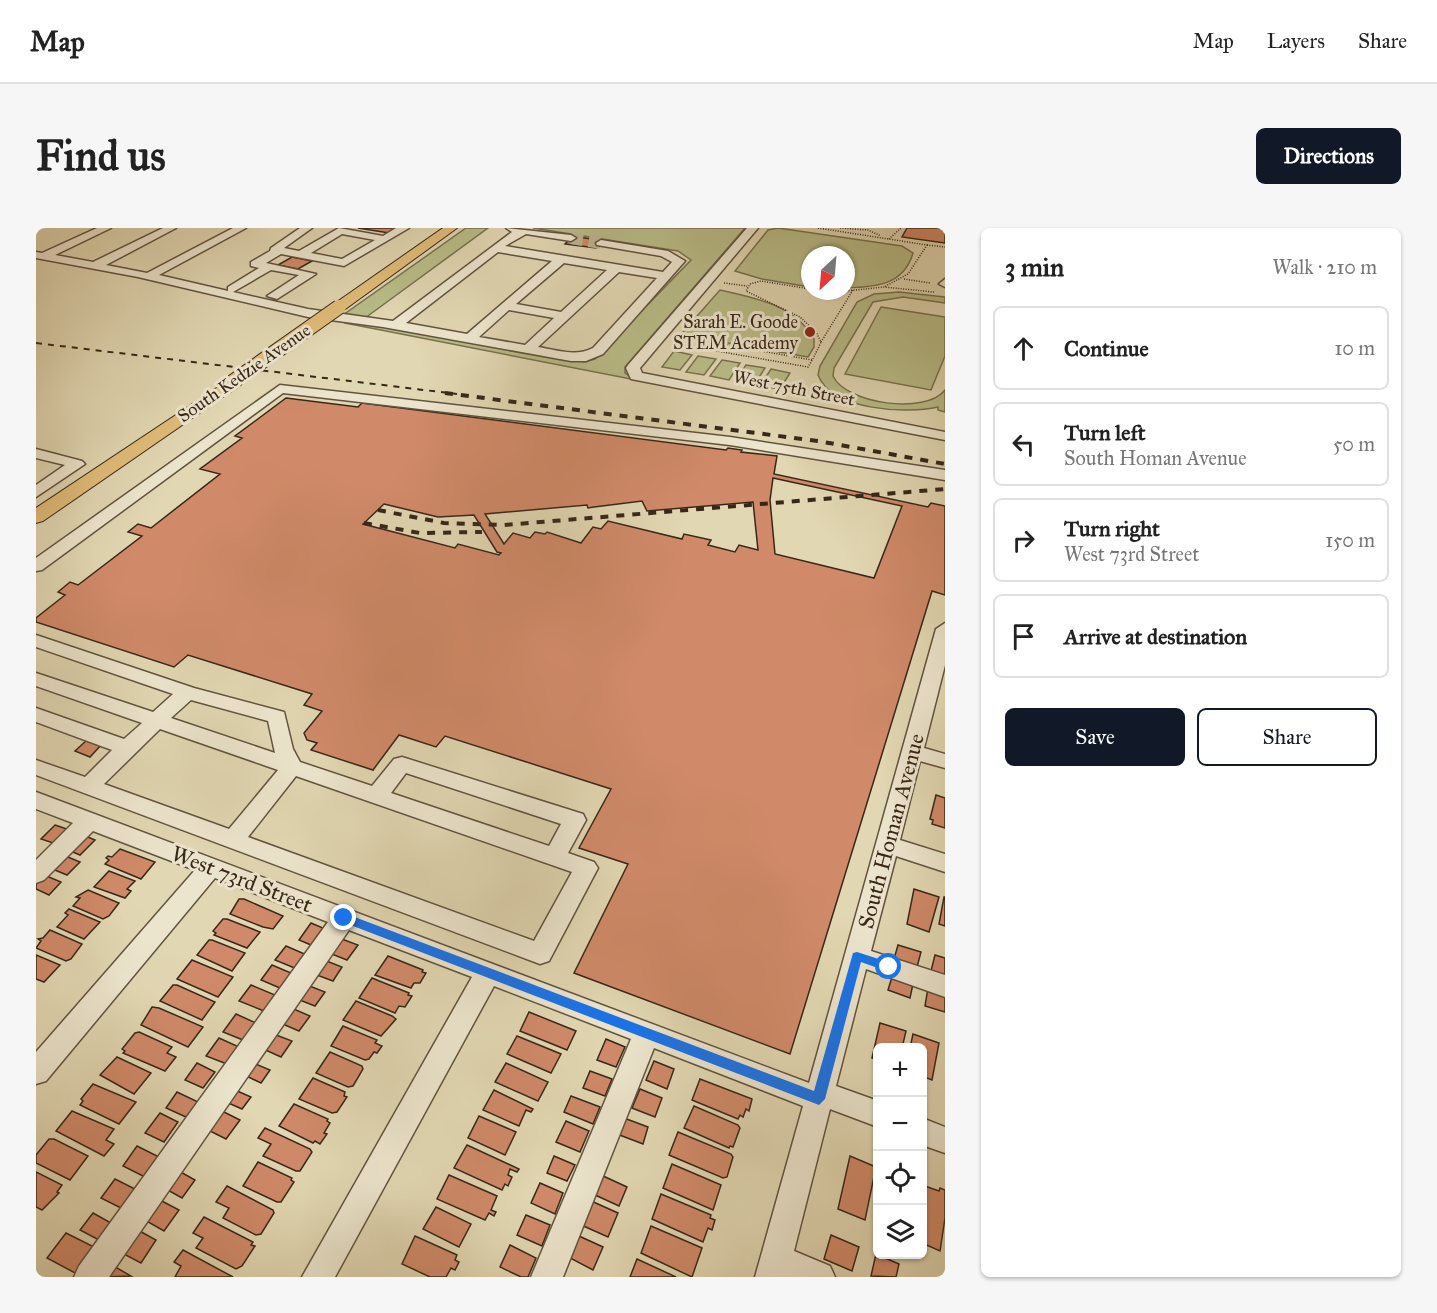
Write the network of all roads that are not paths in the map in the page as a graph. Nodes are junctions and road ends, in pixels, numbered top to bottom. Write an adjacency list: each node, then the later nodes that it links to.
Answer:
1 (106, 228): 16 (street)
2 (171, 228): 20 (street)
3 (241, 228): 25 (street)
4 (307, 228): 15 (street)
5 (404, 228): 12 (street)
6 (451, 228): 37 (main road, South Kedzie Avenue, bridge)
7 (507, 228): 9 (street)
8 (753, 228): 33 (street, West 75th Street)
9 (525, 231): 11 (street); 14 (street)
10 (361, 235): 12 (street); 17 (street); 19 (street)
11 (571, 238)
12 (386, 239): 19 (street)
13 (601, 243): 24 (street)
14 (495, 248): 18 (street); 30 (street)
15 (277, 252): 17 (street); 21 (street)
16 (40, 256): 20 (street)
17 (299, 256): 19 (street)
18 (561, 259): 22 (street); 28 (street)
19 (323, 262): 23 (street)
20 (94, 266): 25 (street)
21 (270, 266): 23 (street); 26 (street)
22 (616, 268): 24 (street); 29 (street)
23 (310, 273): 27 (street)
24 (666, 276): 32 (street)
25 (148, 277): 30 (street)
26 (232, 289)
27 (273, 296)
28 (507, 306): 29 (street); 31 (street)
29 (564, 316): 32 (street)
30 (396, 325): 31 (street)
31 (469, 339): 32 (street)
32 (528, 349)
33 (945, 435)
34 (36, 453): 36 (street)
35 (945, 475): 38 (street)
36 (36, 492)
37 (36, 517)
38 (36, 566)
39 (945, 629): 41 (street, South Homan Avenue)
40 (36, 641): 43 (street)
41 (939, 674): 47 (street, South Homan Avenue)
42 (36, 679): 45 (street)
43 (187, 692): 45 (street); 50 (street)
44 (38, 717): 46 (street)
45 (157, 721): 46 (street); 50 (street)
46 (127, 748): 51 (street)
47 (912, 752): 48 (street); 56 (street, South Homan Avenue)
48 (945, 761)
49 (36, 767): 51 (street)
50 (292, 767): 52 (street); 55 (street)
51 (88, 786): 55 (street)
52 (376, 796): 57 (street); 57 (street)
53 (36, 800): 54 (street, West 73rd Street)
54 (90, 820): 59 (street, West 73rd Street); 60 (street)
55 (233, 840): 57 (street)
56 (887, 845): 58 (street); 62 (street, South Homan Avenue)
57 (554, 857)
58 (945, 863)
59 (211, 867): 61 (street, West 73rd Street); 66 (street)
60 (36, 874)
61 (344, 918): 63 (street, West 73rd Street); 72 (street)
62 (857, 956): 64 (street); 67 (street, South Homan Avenue)
63 (488, 973): 65 (street, West 73rd Street); 73 (street)
64 (945, 986)
65 (647, 1033): 67 (street, West 73rd Street); 74 (street)
66 (36, 1072)
67 (820, 1096): 68 (street, West 73rd Street); 71 (street, South Homan Avenue)
68 (873, 1112)
69 (927, 1133): 70 (street)
70 (945, 1140)
71 (773, 1268): 75 (street)
72 (90, 1277)
73 (318, 1277)
74 (547, 1277)
75 (819, 1277)

